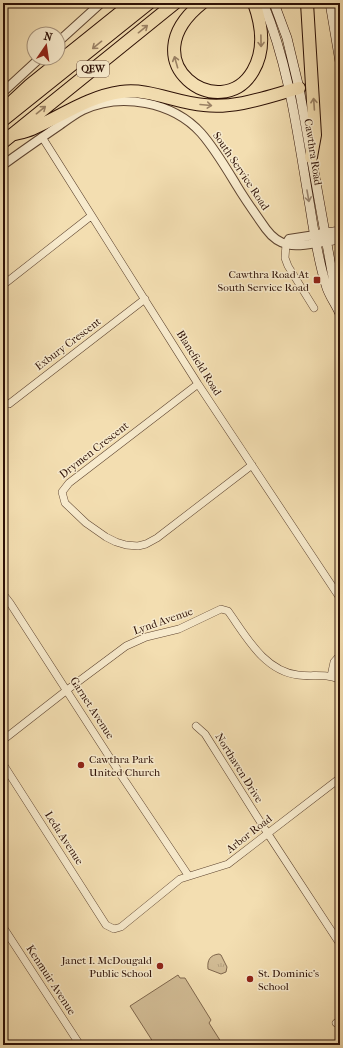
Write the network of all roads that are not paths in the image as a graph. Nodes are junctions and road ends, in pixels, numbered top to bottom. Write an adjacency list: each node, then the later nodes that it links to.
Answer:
1 (101, 3): 12 (street)
2 (120, 3): 13 (highway)
3 (132, 3): 13 (highway)
4 (149, 3): 19 (highway, QEW, one-way to 19)
5 (175, 3): 21 (highway, QEW, one-way to 5)
6 (202, 3): 7 (highway, one-way to 6)
7 (254, 3)
8 (263, 3): 16 (main road, Cawthra Road)
9 (274, 3): 16 (main road, Cawthra Road)
10 (307, 3): 22 (highway, one-way to 10)
11 (330, 3): 14 (main road)
12 (66, 35)
13 (76, 48): 18 (highway)
14 (340, 62)
15 (31, 66): 17 (street)
16 (294, 89): 21 (highway, one-way to 16); 22 (main road, Cawthra Road); 28 (main road, Cawthra Road, one-way to 28)
17 (3, 92)
18 (3, 110)
19 (3, 120)
20 (42, 137): 23 (street, South Service Road); 24 (street, Blanefield Road); 29 (street, South Service Road)
21 (7, 138)
22 (311, 157): 26 (main road, Cawthra Road)
23 (3, 165)
24 (91, 216): 30 (street); 31 (street, Blanefield Road)
25 (340, 231): 26 (main road)
26 (326, 237): 27 (main road); 28 (main road); 32 (main road, Cawthra Road)
27 (340, 238)
28 (315, 239): 29 (street); 32 (main road, Cawthra Road)
29 (286, 244): 33 (street)
30 (3, 285)
31 (145, 299): 35 (street, Blanefield Road); 36 (street, Exbury Crescent)
32 (336, 305): 34 (main road, Cawthra Road)
33 (314, 308)
34 (340, 314)
35 (198, 384): 37 (street, Blanefield Road); 37 (street, Drymen Crescent)
36 (3, 404)
37 (252, 465): 39 (street, Blanefield Road)
38 (3, 594): 43 (street, Garnet Avenue)
39 (340, 598)
40 (340, 655): 41 (street)
41 (331, 676): 42 (street); 43 (street, Lynd Avenue)
42 (340, 680)
43 (67, 690): 45 (street, Lynd Avenue); 49 (street, Garnet Avenue)
44 (196, 726): 48 (street, Northaven Drive)
45 (3, 740)
46 (3, 764): 50 (street, Leda Avenue)
47 (340, 778): 48 (street, Arbor Road)
48 (268, 834): 49 (street, Arbor Road); 52 (street, Northaven Drive)
49 (188, 875): 50 (street, Arbor Road)
50 (106, 925)
51 (3, 927): 53 (street, Kenmuir Avenue)
52 (340, 944)
53 (80, 1045)

